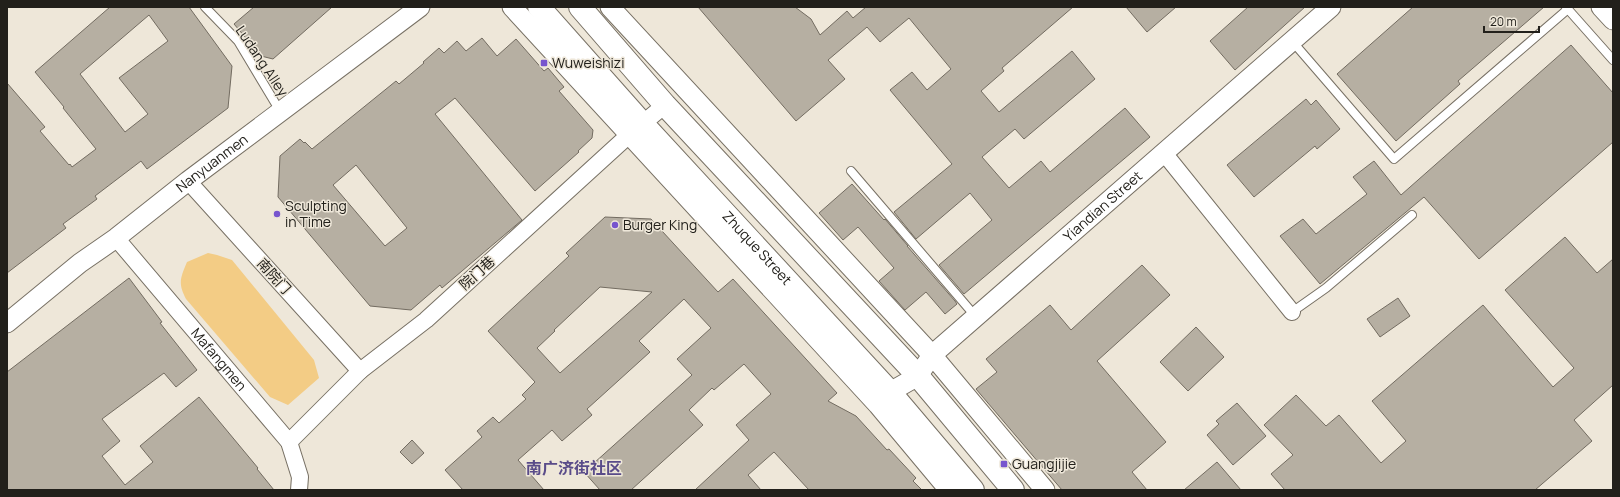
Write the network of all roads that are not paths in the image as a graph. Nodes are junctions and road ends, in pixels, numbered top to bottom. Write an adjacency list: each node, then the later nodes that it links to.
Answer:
1 (205, 7): 14 (lane, Ludang Alley)
2 (420, 7): 14 (street, Nanyuanmen)
3 (512, 7): 15 (street)
4 (538, 7): 15 (main road, Zhuque Street)
5 (580, 7): 13 (main road)
6 (610, 7): 24 (street)
7 (1331, 7): 11 (street, Yiandian Street)
8 (1602, 7): 10 (street)
9 (1567, 8): 11 (lane); 12 (lane)
10 (1613, 20)
11 (1292, 41): 16 (street, Yiandian Street)
12 (1613, 60)
13 (665, 105): 15 (street, 院门巷); 26 (main road)
14 (281, 112): 18 (street, Nanyuanmen)
15 (636, 128): 25 (street, 院门巷); 27 (main road, Zhuque Street)
16 (1164, 153): 21 (street); 22 (street, Yiandian Street)
17 (851, 171): 22 (lane)
18 (188, 181): 20 (street, Nanyuanmen); 25 (street, 南院门)
19 (1412, 215): 21 (lane)
20 (116, 238): 23 (street, Nanyuanmen); 28 (street, Mafangmen)
21 (1292, 312)
22 (976, 317): 24 (street, Yiandian Street)
23 (7, 323)
24 (932, 355): 26 (street, Yiandian Street); 33 (street)
25 (360, 372): 28 (street, 院门巷)
26 (918, 376): 27 (street, Yiandian Street); 32 (main road)
27 (884, 399): 30 (street); 31 (main road, Zhuque Street)
28 (289, 442): 29 (street, Mafangmen)
29 (299, 490)
30 (948, 490)
31 (973, 490)
32 (1013, 490)
33 (1045, 490)

